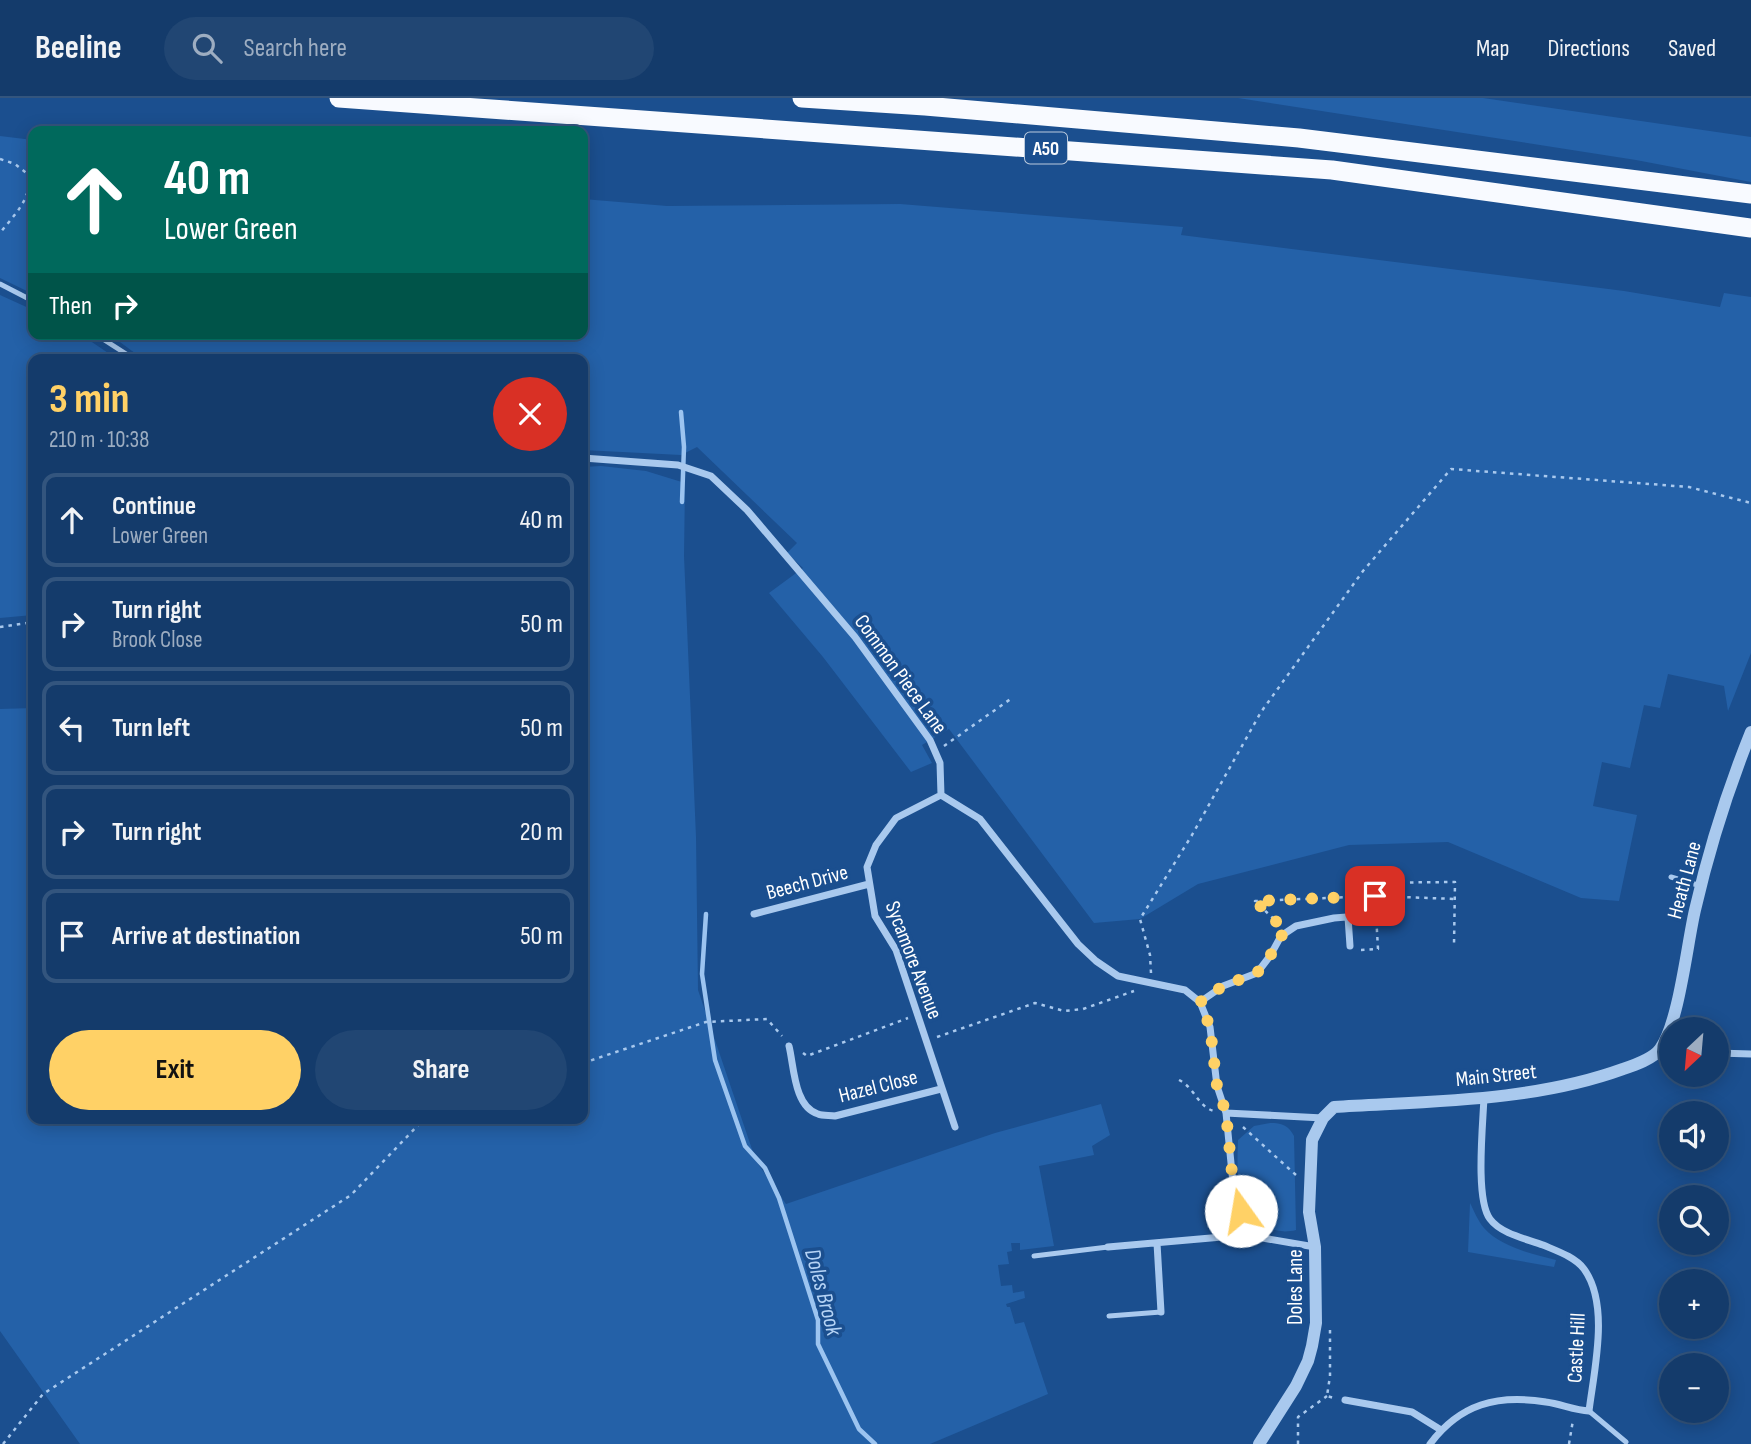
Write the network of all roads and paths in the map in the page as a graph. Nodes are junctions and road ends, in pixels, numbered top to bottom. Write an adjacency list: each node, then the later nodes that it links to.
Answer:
1 (339, 98): 7 (highway, A50)
2 (802, 98): 6 (highway, A50)
3 (0, 159): 4 (path)
4 (28, 174)
5 (28, 192): 8 (path)
6 (1751, 194)
7 (1751, 228)
8 (0, 233)
9 (0, 284): 10 (lane)
10 (28, 298)
11 (104, 340): 12 (lane)
12 (126, 354)
13 (588, 458): 19 (street, Common Piece Lane)
14 (1751, 503): 33 (path)
15 (28, 623): 16 (path)
16 (0, 627)
17 (1012, 698): 19 (path)
18 (1751, 732): 23 (street, Heath Lane)
19 (936, 752): 20 (street, Common Piece Lane)
20 (941, 795): 22 (street, Sycamore Avenue); 33 (street)
21 (1671, 877): 23 (lane)
22 (869, 884): 27 (street, Beech Drive); 35 (street, Sycamore Avenue)
23 (1702, 887): 36 (street, Heath Lane)
24 (1375, 896): 25 (path); 26 (path); 32 (path)
25 (1354, 897): 26 (path); 30 (path)
26 (1455, 899): 31 (path)
27 (754, 914)
28 (1359, 916): 29 (street)
29 (1348, 917): 30 (street); 32 (street)
30 (1287, 932): 34 (street)
31 (1454, 945)
32 (1350, 946)
33 (1153, 984): 34 (street); 37 (path)
34 (1200, 1002): 46 (street)
35 (918, 1014): 37 (street, Sycamore Avenue); 38 (path)
36 (1673, 1017)
37 (926, 1041): 44 (street, Sycamore Avenue)
38 (789, 1045): 42 (path); 44 (street, Hazel Close)
39 (1659, 1051): 45 (street, Main Street)
40 (1729, 1053): 41 (street)
41 (1751, 1054)
42 (588, 1061)
43 (1179, 1080): 46 (path)
44 (942, 1089): 49 (street, Sycamore Avenue)
45 (1484, 1097): 47 (street, Main Street); 62 (street, Castle Hill)
46 (1226, 1113): 47 (street); 50 (path); 51 (street)
47 (1323, 1118): 50 (street, Doles Lane)
48 (419, 1124): 65 (path)
49 (956, 1127)
50 (1311, 1177): 54 (street, Doles Lane)
51 (1245, 1235): 52 (street); 54 (street)
52 (1157, 1243): 53 (street); 56 (street)
53 (1108, 1247): 55 (lane)
54 (1315, 1247): 58 (street, Doles Lane)
55 (1034, 1256)
56 (1161, 1312): 57 (lane)
57 (1109, 1316)
58 (1316, 1323): 59 (path); 66 (street, Doles Lane)
59 (1327, 1396): 60 (path); 67 (path)
60 (1345, 1400): 63 (street)
61 (1572, 1409): 62 (street); 63 (street); 69 (path)
62 (1589, 1411): 64 (lane)
63 (1441, 1430): 68 (street)
64 (1626, 1442)
65 (3, 1444)
66 (1259, 1444)
67 (1298, 1444)
68 (1430, 1444)
69 (1569, 1444)

